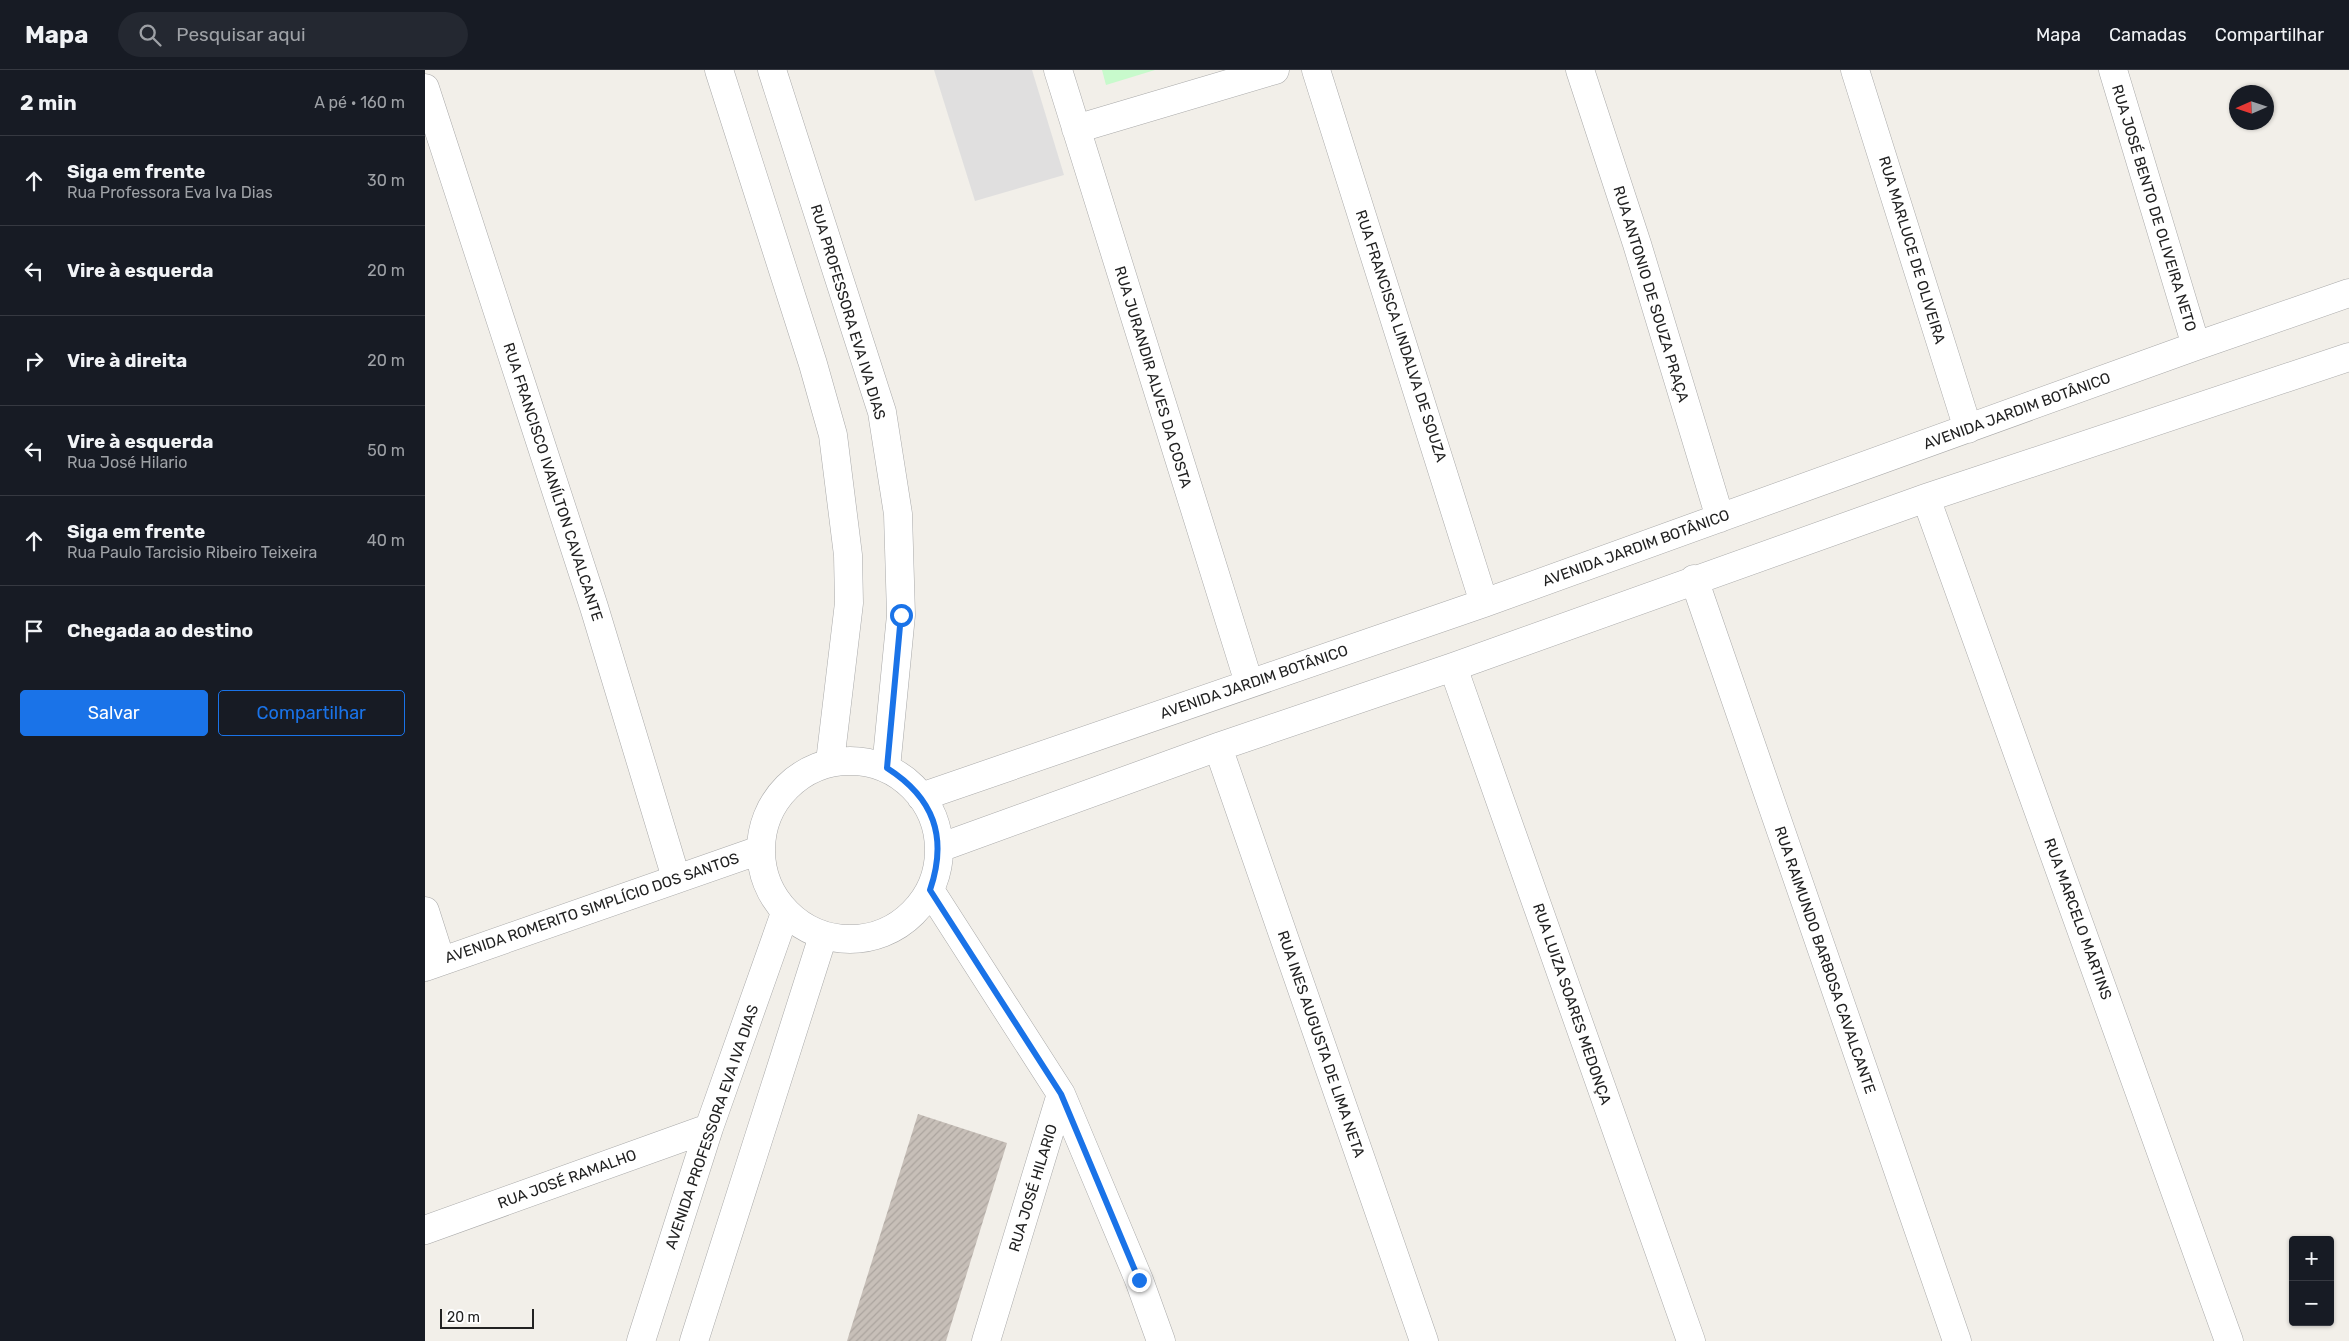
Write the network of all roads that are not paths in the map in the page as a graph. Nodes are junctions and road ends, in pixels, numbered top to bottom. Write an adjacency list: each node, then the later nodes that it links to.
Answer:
1 (719, 70): 22 (street)
2 (772, 70): 23 (street, RUA PROFESSORA EVA IVA DIAS)
3 (1057, 70): 10 (street, RUA JURANDIR ALVES DA COSTA)
4 (1275, 70): 10 (street)
5 (1316, 70): 18 (street, RUA FRANCISCA LINDALVA DE SOUZA)
6 (1580, 70): 16 (street, RUA ANTONIO DE SOUZA PRAÇA)
7 (1855, 70): 14 (street, RUA MARLUCE DE OLIVEIRA)
8 (2113, 70): 12 (street, RUA JOSÉ BENTO DE OLIVEIRA NETO)
9 (425, 88): 27 (street, RUA FRANCISCO IVANÍLTON CAVALCANTE)
10 (1075, 129): 20 (street, RUA JURANDIR ALVES DA COSTA)
11 (2349, 294): 12 (street, AVENIDA JARDIM BOTÂNICO)
12 (2196, 346): 14 (street, AVENIDA JARDIM BOTÂNICO)
13 (2349, 357): 15 (street)
14 (1968, 429): 16 (street, AVENIDA JARDIM BOTÂNICO)
15 (1926, 498): 17 (street); 43 (street, RUA MARCELO MARTINS)
16 (1720, 518): 18 (street, AVENIDA JARDIM BOTÂNICO)
17 (1694, 579): 19 (street); 42 (street, RUA RAIMUNDO BARBOSA CAVALCANTE)
18 (1484, 603): 20 (street, AVENIDA JARDIM BOTÂNICO)
19 (1453, 667): 21 (street); 41 (street, RUA LUIZA SOARES MEDONÇA)
20 (1249, 684): 24 (street, AVENIDA JARDIM BOTÂNICO)
21 (1218, 747): 25 (street); 40 (street, RUA INES AUGUSTA DE LIMA NETA)
22 (830, 762): 23 (street); 26 (street)
23 (887, 768): 24 (street)
24 (921, 797): 25 (street)
25 (939, 848): 28 (street)
26 (760, 850): 27 (street, AVENIDA ROMERITO SIMPLÍCIO DOS SANTOS); 30 (street)
27 (676, 878): 32 (street, AVENIDA ROMERITO SIMPLÍCIO DOS SANTOS)
28 (930, 890): 31 (street); 33 (street)
29 (425, 912): 32 (street)
30 (785, 913): 31 (street); 34 (street, AVENIDA PROFESSORA EVA IVA DIAS)
31 (823, 936): 37 (street)
32 (433, 964)
33 (1061, 1094): 38 (street, RUA JOSÉ HILARIO); 39 (street)
34 (709, 1128): 35 (street, RUA JOSÉ RAMALHO); 36 (street, AVENIDA PROFESSORA EVA IVA DIAS)
35 (425, 1230)
36 (641, 1341)
37 (694, 1341)
38 (986, 1341)
39 (1161, 1341)
40 (1424, 1341)
41 (1691, 1341)
42 (1957, 1341)
43 (2229, 1341)

